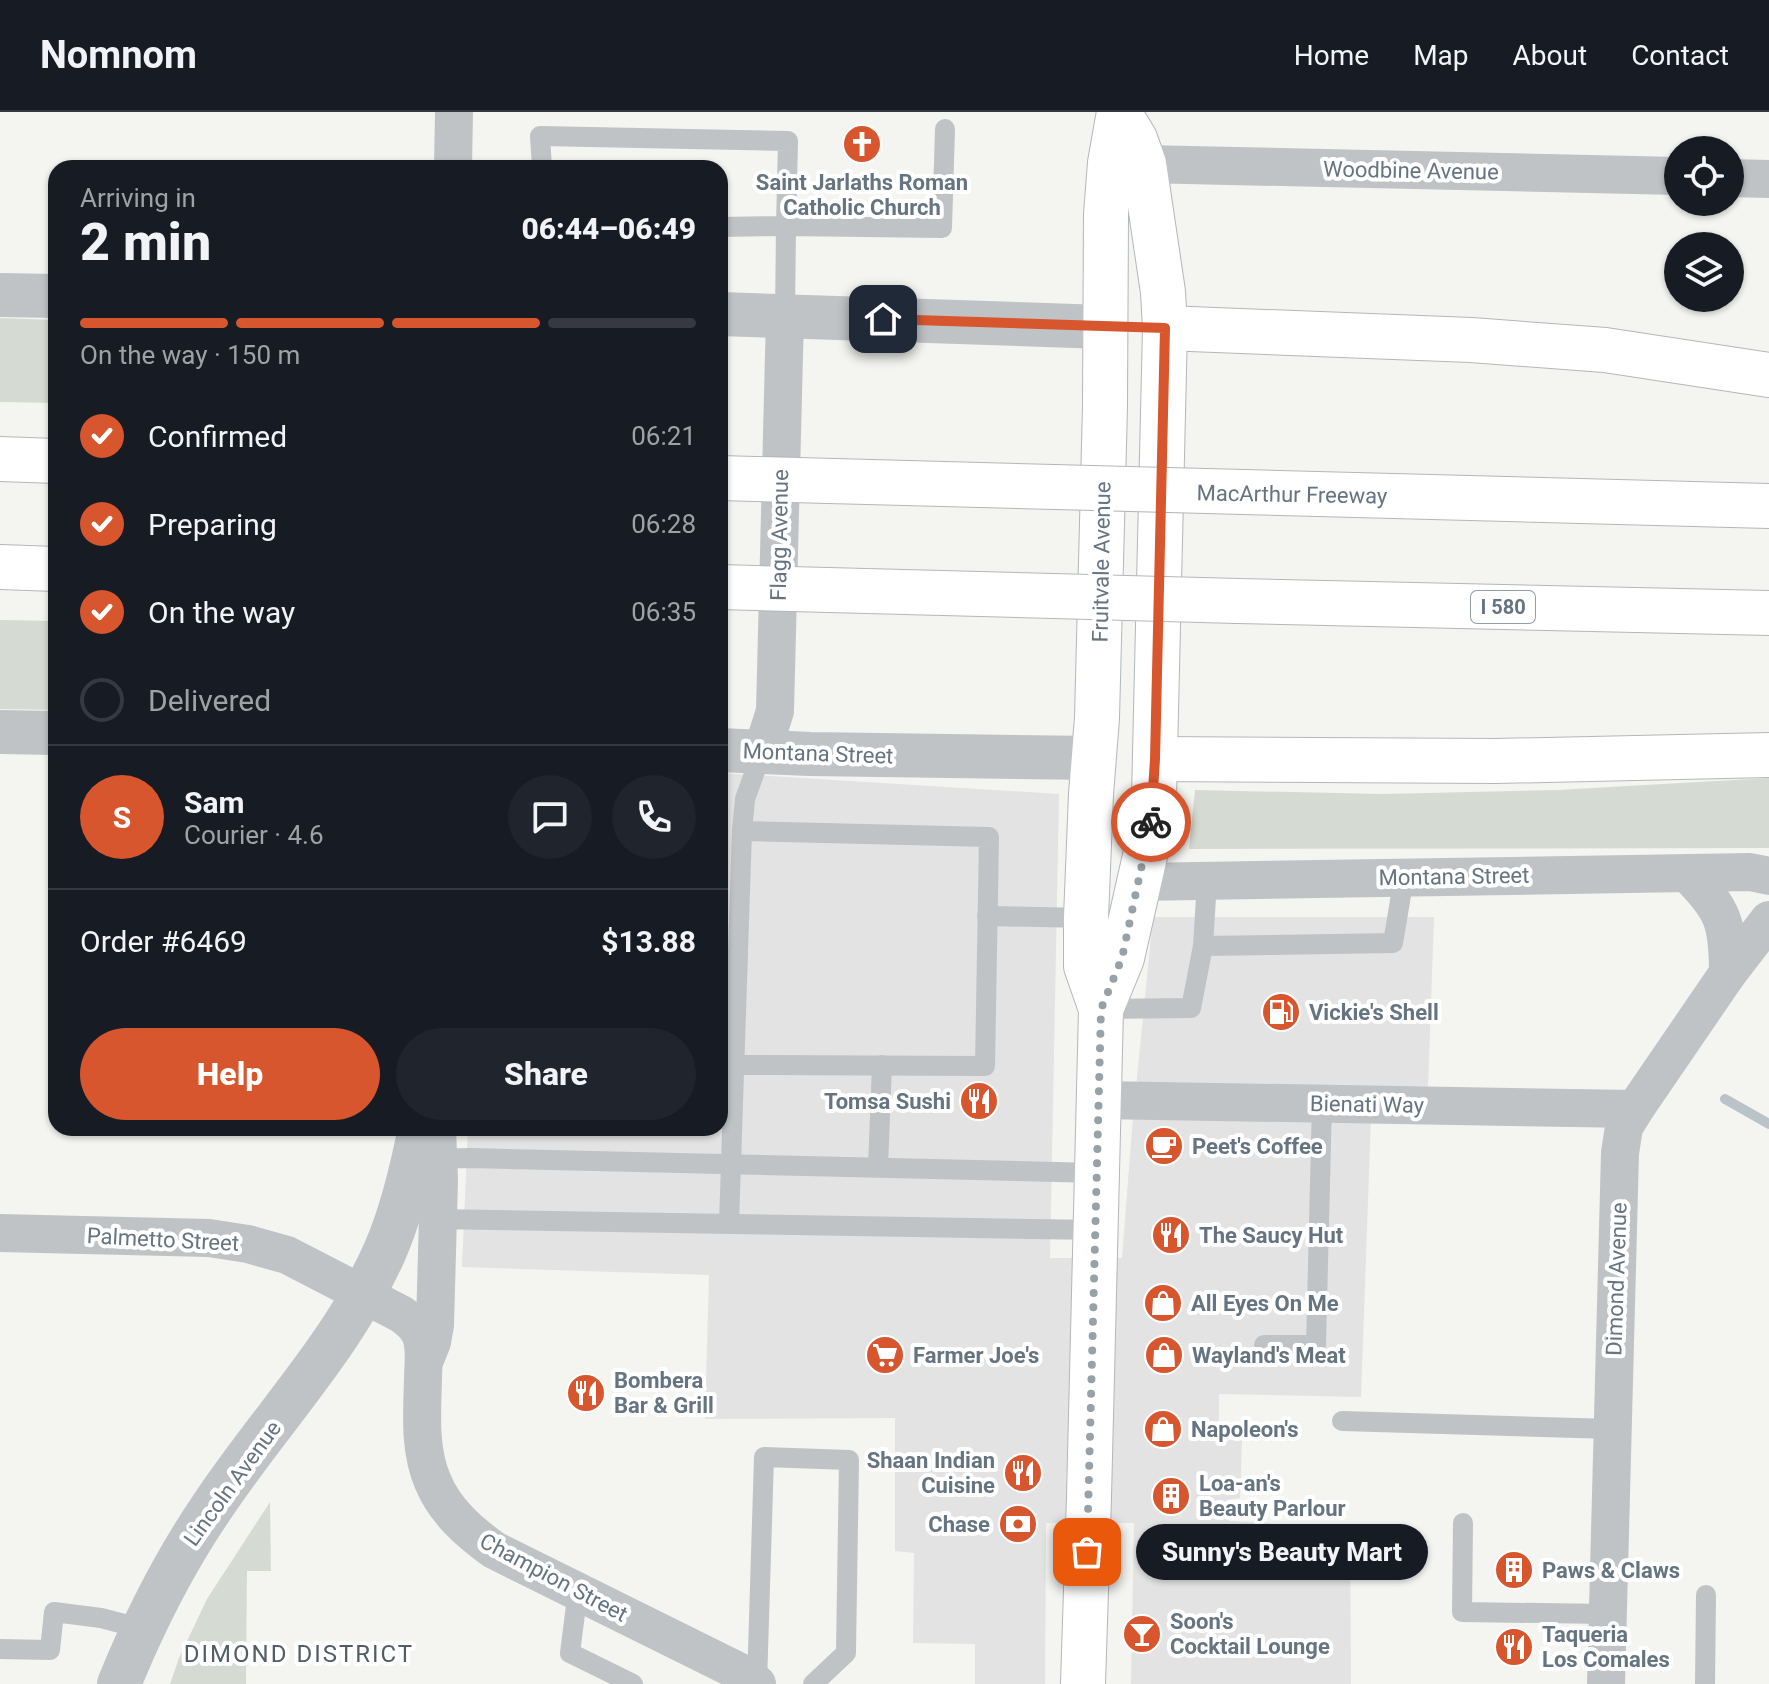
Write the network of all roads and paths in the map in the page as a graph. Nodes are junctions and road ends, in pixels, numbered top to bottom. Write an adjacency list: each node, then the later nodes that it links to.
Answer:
1 (454, 112): 4 (street)
2 (1119, 113): 6 (main road, Fruitvale Avenue); 16 (main road, Fruitvale Avenue)
3 (945, 129): 10 (lane)
4 (453, 160)
5 (542, 160): 10 (lane)
6 (1144, 164): 7 (street, Woodbine Avenue); 17 (main road, Fruitvale Avenue)
7 (1664, 176)
8 (1744, 178): 9 (street)
9 (1769, 179)
10 (786, 226): 11 (lane); 15 (lane)
11 (728, 227)
12 (0, 295): 13 (street)
13 (48, 296)
14 (728, 314): 15 (street)
15 (785, 316): 16 (street); 29 (street, Flagg Avenue)
16 (1104, 327): 17 (main road); 31 (main road, Fruitvale Avenue)
17 (1165, 328): 18 (main road); 32 (main road, Fruitvale Avenue)
18 (1769, 375)
19 (0, 459): 20 (main road)
20 (48, 461)
21 (728, 478): 22 (main road, MacArthur Freeway, bridge)
22 (1769, 506)
23 (0, 567): 24 (main road)
24 (48, 569)
25 (728, 587): 26 (main road, I 580, bridge)
26 (1769, 613)
27 (0, 732): 28 (street)
28 (48, 733)
29 (741, 751): 31 (street, Montana Street); 33 (lane)
30 (1769, 755): 32 (main road, Montana Street)
31 (1094, 758): 32 (main road, Montana Street); 34 (main road, Fruitvale Avenue)
32 (1155, 759): 39 (main road, Fruitvale Avenue)
33 (742, 831): 40 (lane); 46 (lane)
34 (1090, 832): 39 (main road); 41 (main road, Fruitvale Avenue)
35 (1687, 873): 36 (street, Montana Street); 37 (street, Montana Street); 44 (street)
36 (1769, 876)
37 (1404, 877): 38 (street, Montana Street); 43 (lane)
38 (1207, 881): 39 (street, Montana Street); 43 (lane)
39 (1138, 882): 45 (main road, Fruitvale Avenue)
40 (987, 916): 41 (lane); 47 (lane)
41 (1086, 918): 45 (main road, Fruitvale Avenue)
42 (1769, 920): 44 (street, Dimond Avenue)
43 (1203, 946): 45 (lane)
44 (1728, 973): 50 (street, Dimond Avenue)
45 (1101, 1009): 48 (main road, Fruitvale Avenue)
46 (734, 1065): 47 (lane); 52 (lane)
47 (882, 1065): 53 (lane)
48 (1100, 1100): 49 (street, Bienati Way); 54 (main road, Fruitvale Avenue)
49 (1322, 1103): 50 (street, Bienati Way); 60 (lane)
50 (1635, 1109): 63 (street, Dimond Avenue)
51 (427, 1144): 52 (lane); 55 (street, Champion Street)
52 (731, 1164): 53 (lane); 56 (lane)
53 (878, 1167): 54 (lane)
54 (1097, 1173): 57 (main road, Fruitvale Avenue)
55 (418, 1219): 56 (lane); 59 (street, Champion Street); 61 (street, Champion Street)
56 (729, 1224): 57 (lane)
57 (1096, 1230): 74 (main road, Fruitvale Avenue)
58 (0, 1233): 59 (street, Palmetto Street)
59 (364, 1294): 61 (street, Champion Street); 68 (street, Lincoln Avenue)
60 (1264, 1345)
61 (423, 1363): 65 (street, Champion Street)
62 (1342, 1421): 63 (lane)
63 (1612, 1429): 67 (street, Dimond Avenue)
64 (1463, 1523): 67 (lane)
65 (578, 1590): 71 (lane); 72 (street, Champion Street)
66 (1706, 1595): 76 (lane)
67 (1607, 1614): 75 (street, Dimond Avenue)
68 (143, 1629): 69 (lane); 70 (street, Lincoln Avenue)
69 (0, 1649)
70 (119, 1684)
71 (633, 1684)
72 (757, 1684): 73 (lane)
73 (813, 1684)
74 (1083, 1684)
75 (1606, 1684)
76 (1705, 1684)

